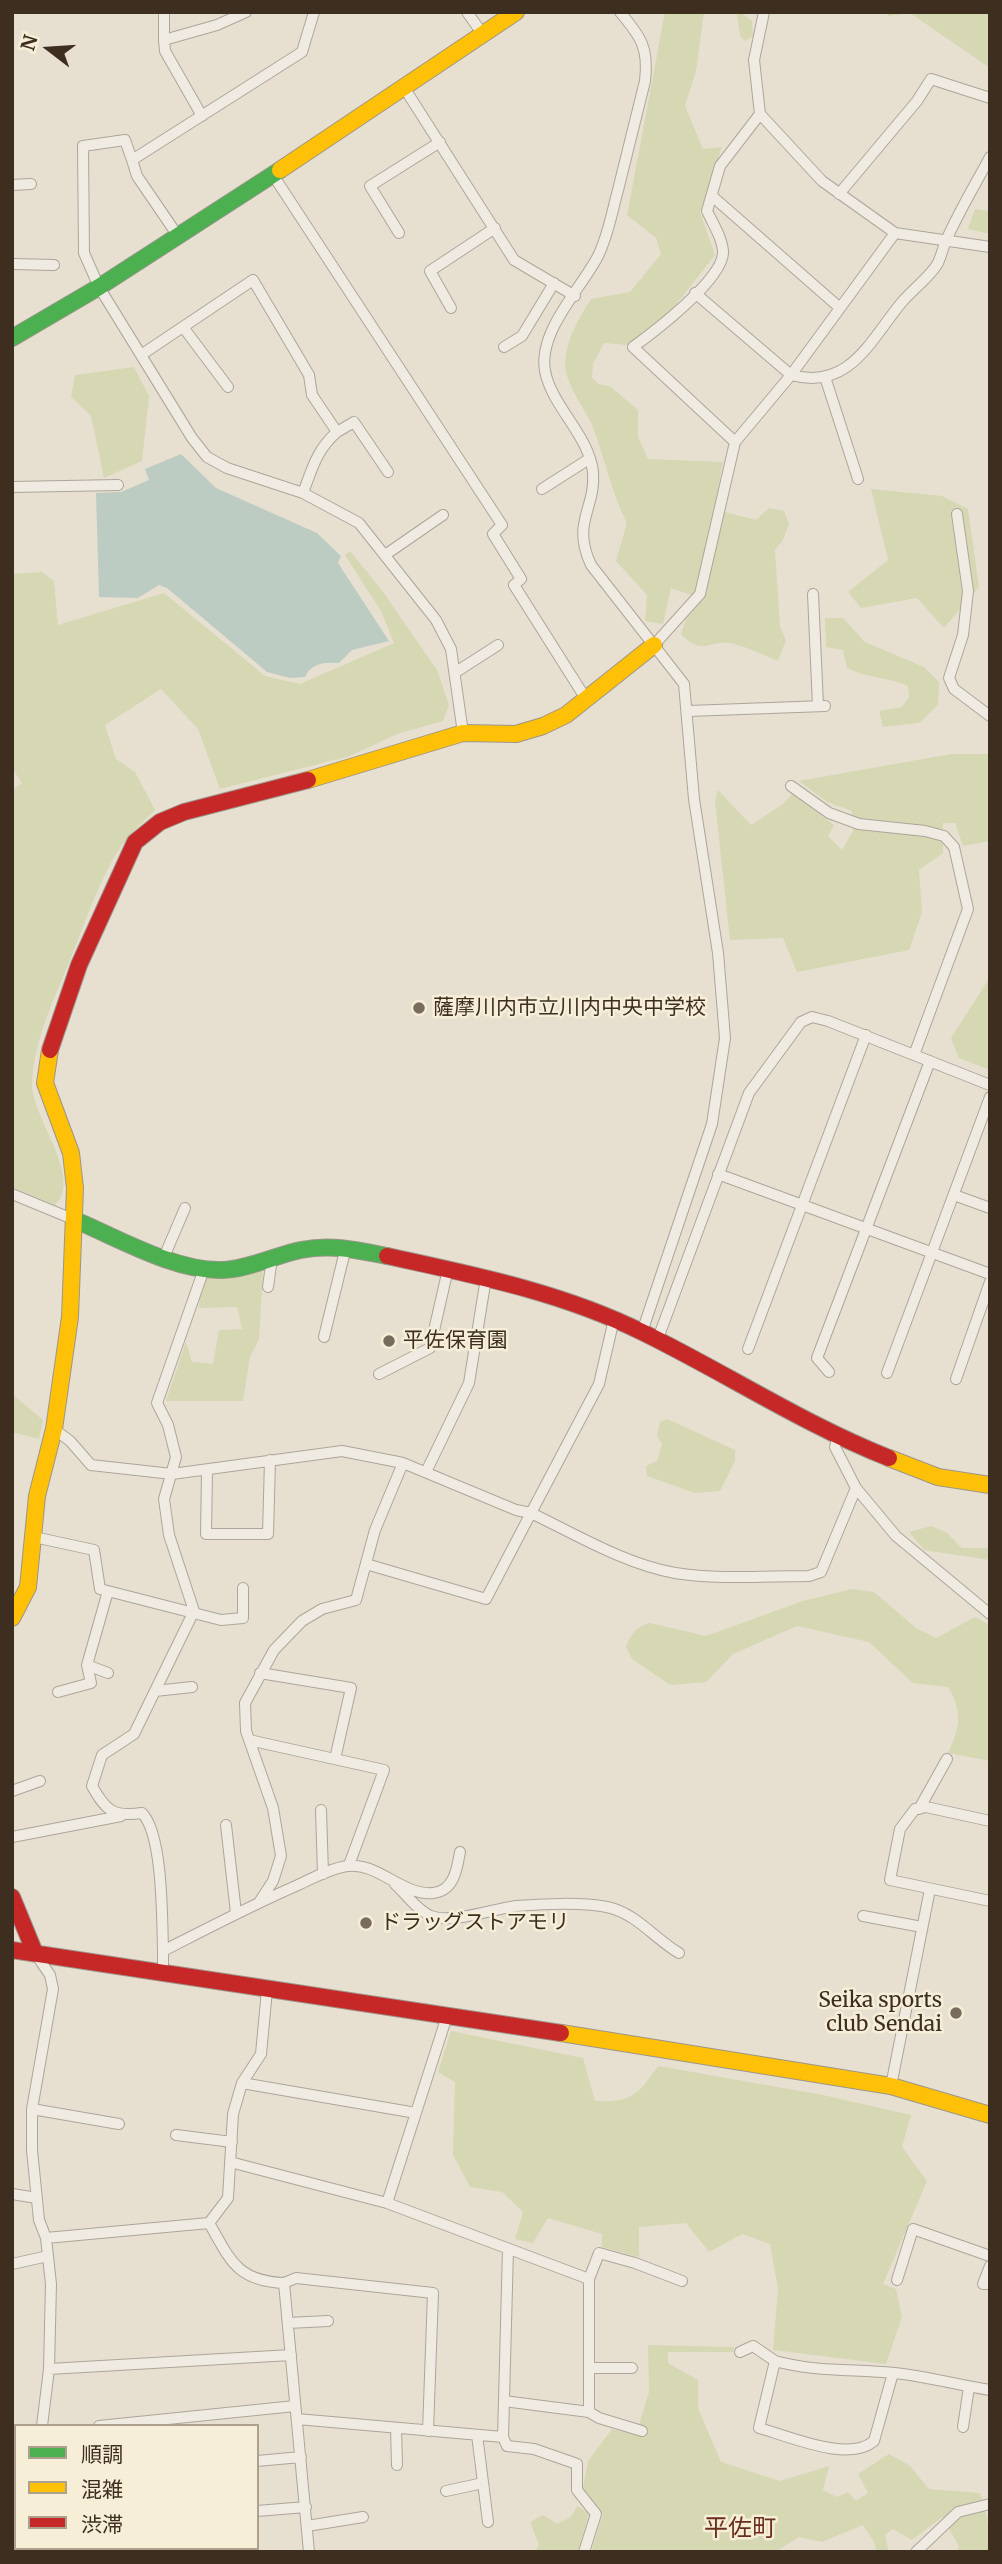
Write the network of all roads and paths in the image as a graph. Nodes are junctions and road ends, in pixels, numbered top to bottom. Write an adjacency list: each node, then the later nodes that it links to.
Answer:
1 (163, 12): 9 (street)
2 (246, 12): 9 (street)
3 (314, 12): 13 (street)
4 (467, 12): 8 (street)
5 (516, 12): 8 (street)
6 (620, 12): 33 (street)
7 (764, 12): 12 (street)
8 (484, 36): 10 (street)
9 (164, 40): 13 (street)
10 (405, 89): 14 (street); 17 (street)
11 (990, 98): 20 (street)
12 (760, 114): 20 (street); 21 (street)
13 (202, 116): 16 (street)
14 (440, 142): 22 (street); 23 (street)
15 (990, 157): 26 (street)
16 (132, 160): 25 (street); 31 (street)
17 (273, 174): 25 (street); 59 (street)
18 (31, 184): 19 (street)
19 (12, 185)
20 (839, 194): 24 (street)
21 (712, 197): 32 (street); 35 (street)
22 (495, 228): 30 (street); 34 (street)
23 (400, 233)
24 (895, 233): 26 (street); 35 (street)
25 (178, 236): 31 (street)
26 (946, 242): 27 (street); 41 (street)
27 (990, 247)
28 (12, 264): 29 (street)
29 (54, 265)
30 (554, 283): 33 (street); 38 (street)
31 (99, 286): 37 (street); 39 (street)
32 (695, 293): 40 (street); 44 (street)
33 (575, 296): 45 (street)
34 (451, 308)
35 (840, 308): 40 (street)
36 (184, 327): 39 (street); 42 (street); 43 (street)
37 (12, 338)
38 (504, 347)
39 (141, 355): 51 (street)
40 (792, 375): 41 (street); 44 (street)
41 (825, 377): 47 (street)
42 (228, 387)
43 (337, 432): 46 (street); 51 (street)
44 (735, 442): 57 (street)
45 (589, 459): 50 (street); 57 (street)
46 (388, 472)
47 (858, 479)
48 (118, 485): 49 (street)
49 (12, 487)
50 (542, 489)
51 (303, 493): 54 (street)
52 (957, 514): 61 (street)
53 (443, 516): 54 (street)
54 (385, 555): 58 (street)
55 (813, 594): 60 (street)
56 (498, 645): 58 (street)
57 (653, 645): 59 (street); 60 (street)
58 (456, 672): 62 (street)
59 (586, 699): 62 (street)
60 (688, 711): 88 (street)
61 (990, 716)
62 (463, 733): 75 (street)
63 (791, 786): 65 (street)
64 (866, 1035): 65 (street); 69 (street); 72 (street)
65 (915, 1055): 66 (street)
66 (930, 1061): 67 (street); 76 (street)
67 (990, 1084)
68 (990, 1097): 71 (street)
69 (718, 1174): 72 (street); 90 (street)
70 (12, 1194): 75 (street)
71 (954, 1195): 74 (street); 78 (street)
72 (803, 1206): 76 (street); 91 (street)
73 (186, 1208): 79 (street)
74 (990, 1208)
75 (75, 1220): 79 (street); 96 (street)
76 (867, 1229): 78 (street); 92 (street)
77 (346, 1247): 80 (street); 82 (street); 89 (street)
78 (932, 1253): 83 (street); 93 (street)
79 (164, 1257): 81 (street)
80 (272, 1258): 81 (street); 86 (street)
81 (204, 1269): 102 (street)
82 (448, 1269): 84 (street); 94 (street)
83 (990, 1274)
84 (486, 1278): 87 (street); 101 (street)
85 (990, 1282): 95 (street)
86 (268, 1287)
87 (614, 1319): 88 (street); 105 (street)
88 (642, 1332): 90 (street)
89 (324, 1338)
90 (657, 1341): 97 (street)
91 (748, 1349)
92 (830, 1372)
93 (887, 1373)
94 (379, 1374)
95 (956, 1379)
96 (54, 1429): 102 (street); 106 (street)
97 (838, 1434): 103 (street); 104 (street)
98 (270, 1460): 99 (street); 100 (street); 100 (street)
99 (403, 1463): 101 (street); 107 (street)
100 (207, 1471): 102 (street)
101 (426, 1472): 105 (street)
102 (172, 1474): 110 (street)
103 (990, 1485)
104 (856, 1488): 105 (street); 111 (street)
105 (531, 1513): 107 (street)
106 (34, 1536): 109 (street); 112 (street)
107 (366, 1564): 115 (street)
108 (243, 1588): 110 (street)
109 (108, 1591): 110 (street); 113 (street)
110 (194, 1611): 117 (street)
111 (990, 1614)
112 (12, 1618)
113 (87, 1665): 114 (street); 118 (street)
114 (108, 1673)
115 (260, 1673): 119 (street); 120 (street)
116 (192, 1687): 117 (street)
117 (155, 1691): 126 (street)
118 (58, 1692)
119 (248, 1740): 120 (street); 136 (street)
120 (335, 1759): 131 (street)
121 (947, 1759): 124 (street)
122 (40, 1781): 123 (street)
123 (12, 1791)
124 (919, 1808): 127 (street); 134 (street)
125 (321, 1810): 132 (street)
126 (121, 1816): 129 (street); 142 (street)
127 (990, 1821)
128 (226, 1825): 138 (street)
129 (12, 1837)
130 (460, 1852): 133 (street)
131 (349, 1865): 132 (street); 133 (street)
132 (323, 1874): 136 (street)
133 (393, 1882): 144 (street)
134 (930, 1889): 137 (street); 140 (street)
135 (12, 1897): 143 (street)
136 (260, 1901): 138 (street)
137 (990, 1901)
138 (236, 1913): 142 (street)
139 (863, 1916): 140 (street)
140 (922, 1927): 149 (street)
141 (12, 1950): 143 (street)
142 (163, 1951): 145 (street)
143 (35, 1953): 145 (street); 150 (street)
144 (679, 1953)
145 (163, 1974): 146 (street)
146 (267, 1990): 147 (street); 148 (street)
147 (447, 2016): 149 (street); 151 (street)
148 (242, 2083): 151 (street); 155 (street)
149 (891, 2086): 152 (street)
150 (32, 2109): 153 (street); 158 (street)
151 (416, 2113): 159 (street)
152 (990, 2115)
153 (119, 2124)
154 (176, 2134): 155 (street)
155 (232, 2142): 156 (street)
156 (230, 2162): 159 (street); 160 (street)
157 (12, 2194): 158 (street)
158 (37, 2199): 161 (street)
159 (387, 2203): 162 (street)
160 (209, 2222): 161 (street); 170 (street)
161 (46, 2238): 163 (street)
162 (508, 2249): 167 (street); 183 (street)
163 (48, 2256): 165 (street); 179 (street)
164 (990, 2256): 168 (street)
165 (12, 2264)
166 (990, 2266): 171 (street)
167 (589, 2279): 169 (street); 177 (street)
168 (897, 2280)
169 (682, 2281)
170 (284, 2283): 173 (street); 191 (street)
171 (990, 2284)
172 (328, 2322): 173 (street)
173 (288, 2323): 175 (street)
174 (740, 2352): 176 (street)
175 (291, 2355): 179 (street); 184 (street)
176 (775, 2361): 180 (street); 180 (street)
177 (589, 2368): 178 (street); 185 (street)
178 (632, 2368)
179 (50, 2369): 187 (street)
180 (893, 2373): 181 (street)
181 (970, 2387): 182 (street); 189 (street)
182 (990, 2390)
183 (504, 2401): 185 (street); 194 (street)
184 (295, 2406): 186 (street); 188 (street)
185 (589, 2412): 192 (street)
186 (297, 2419): 190 (street); 195 (street)
187 (42, 2424)
188 (119, 2424)
189 (963, 2427)
190 (396, 2428): 191 (street); 197 (street)
191 (428, 2431): 193 (street)
192 (642, 2431)
193 (477, 2435): 194 (street); 198 (street)
194 (503, 2437): 207 (street)
195 (301, 2457): 196 (street); 201 (street)
196 (259, 2462)
197 (397, 2465)
198 (483, 2483): 199 (street); 204 (street)
199 (446, 2491)
200 (990, 2504): 208 (street)
201 (306, 2507): 202 (street); 205 (street)
202 (259, 2511)
203 (363, 2517): 205 (street)
204 (488, 2522)
205 (307, 2526): 206 (street)
206 (309, 2552)
207 (584, 2552)
208 (916, 2552)

